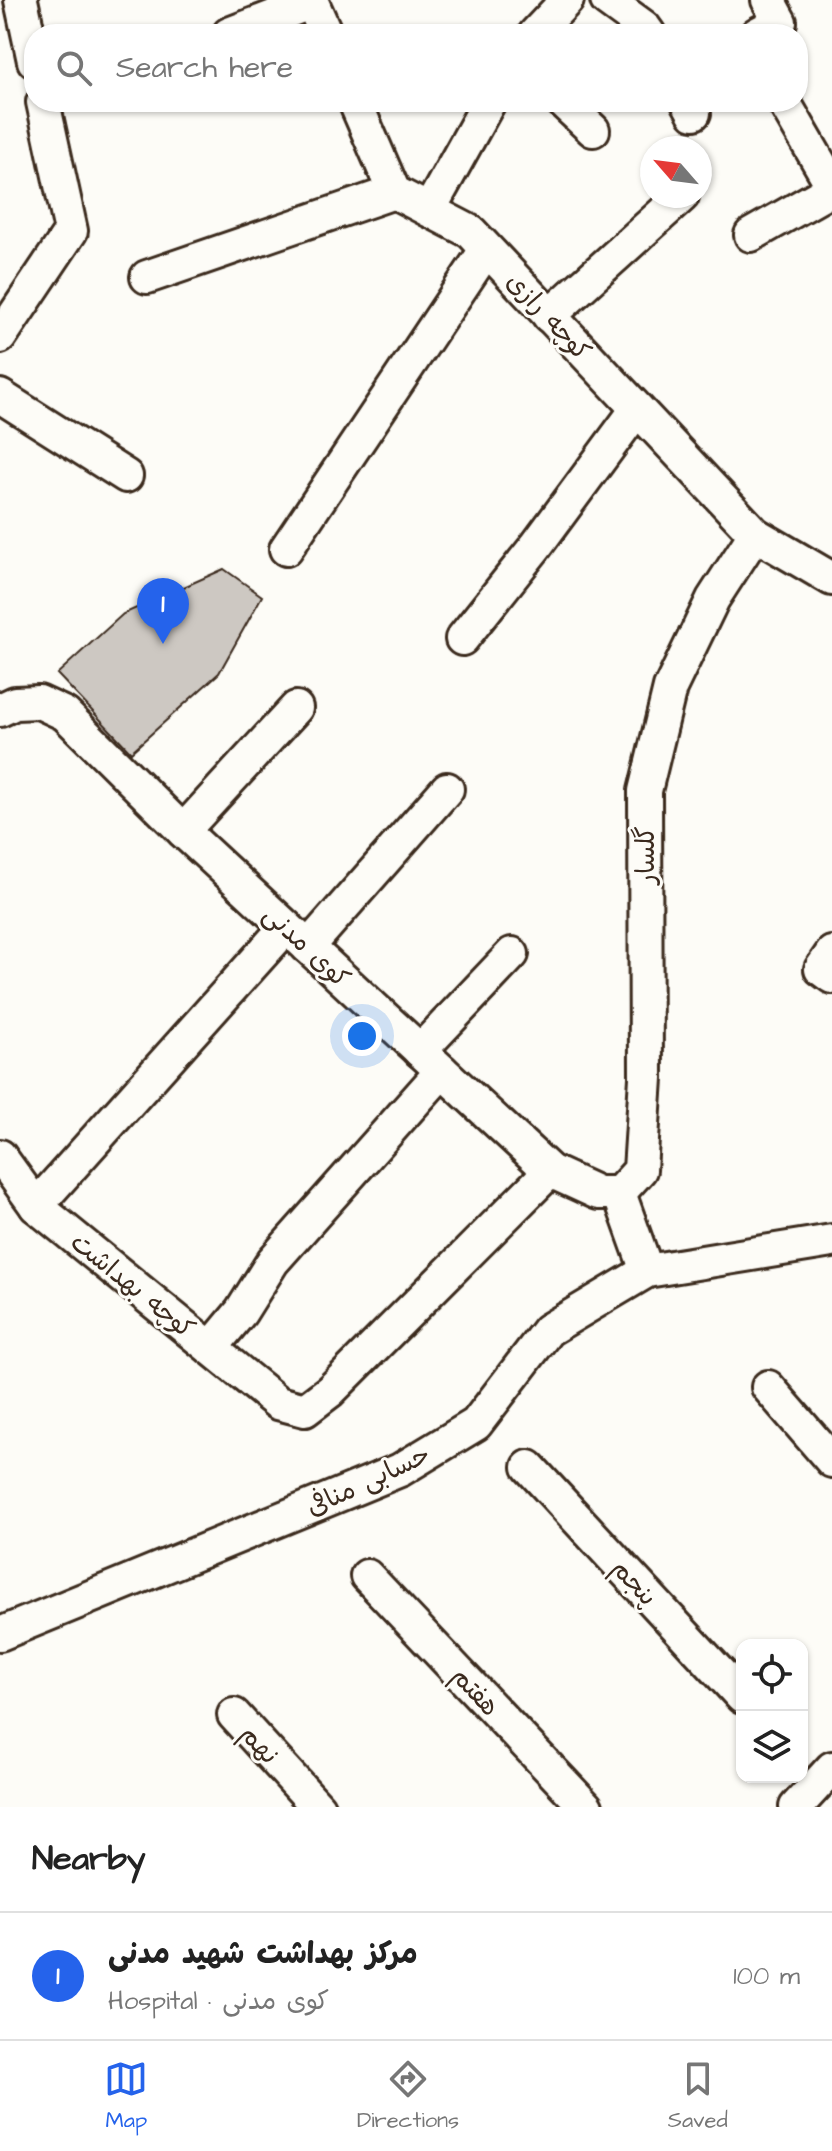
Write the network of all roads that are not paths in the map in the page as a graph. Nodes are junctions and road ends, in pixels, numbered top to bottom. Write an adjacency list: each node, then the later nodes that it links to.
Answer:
1 (21, 0): 6 (street)
2 (567, 0): 9 (street)
3 (607, 0): 10 (street)
4 (768, 0): 11 (street)
5 (312, 1): 7 (street); 8 (street)
6 (26, 24)
7 (254, 24)
8 (322, 24)
9 (544, 24)
10 (640, 24)
11 (776, 24)
12 (45, 112): 26 (street)
13 (359, 112): 19 (street)
14 (483, 112): 21 (street)
15 (574, 112): 17 (street)
16 (790, 112): 18 (street)
17 (593, 130)
18 (832, 187): 22 (street)
19 (394, 192): 21 (street, کوچه رازی); 24 (street)
20 (669, 208): 25 (street)
21 (429, 210): 23 (street, کوچه رازی)
22 (751, 235)
23 (486, 250): 25 (street, کوچه رازی); 31 (street)
24 (147, 277)
25 (549, 316): 28 (street, کوچه رازی)
26 (0, 337)
27 (0, 396): 29 (street)
28 (637, 409): 30 (street, کوچه رازی); 33 (street)
29 (126, 476)
30 (755, 534): 32 (street, کوچه رازی); 45 (street, گلسار)
31 (286, 549)
32 (832, 579)
33 (462, 639)
34 (296, 708): 37 (street)
35 (0, 710): 37 (street, کوی مدنی)
36 (447, 789): 38 (street)
37 (183, 831): 38 (street, کوی مدنی)
38 (297, 937): 42 (street, کوی مدنی); 46 (street)
39 (832, 953): 41 (street)
40 (512, 954): 42 (street)
41 (832, 977)
42 (431, 1061): 44 (street, کوی مدنی); 49 (street)
43 (0, 1156): 46 (street, کوچه بهداشت)
44 (550, 1171): 45 (street, کوی مدنی); 49 (street, کوچه بهداشت)
45 (619, 1193): 48 (street)
46 (36, 1206): 49 (street, کوچه بهداشت)
47 (832, 1241): 48 (street, حسابی منافی)
48 (647, 1271): 54 (street, حسابی منافی)
49 (211, 1348)
50 (768, 1387): 51 (street)
51 (832, 1461)
52 (529, 1467): 55 (street, پنجم)
53 (367, 1576): 59 (street, هفتم)
54 (0, 1634)
55 (736, 1691)
56 (234, 1715): 58 (street, نهم)
57 (818, 1770): 60 (street)
58 (318, 1807)
59 (586, 1807)
60 (796, 1807)

